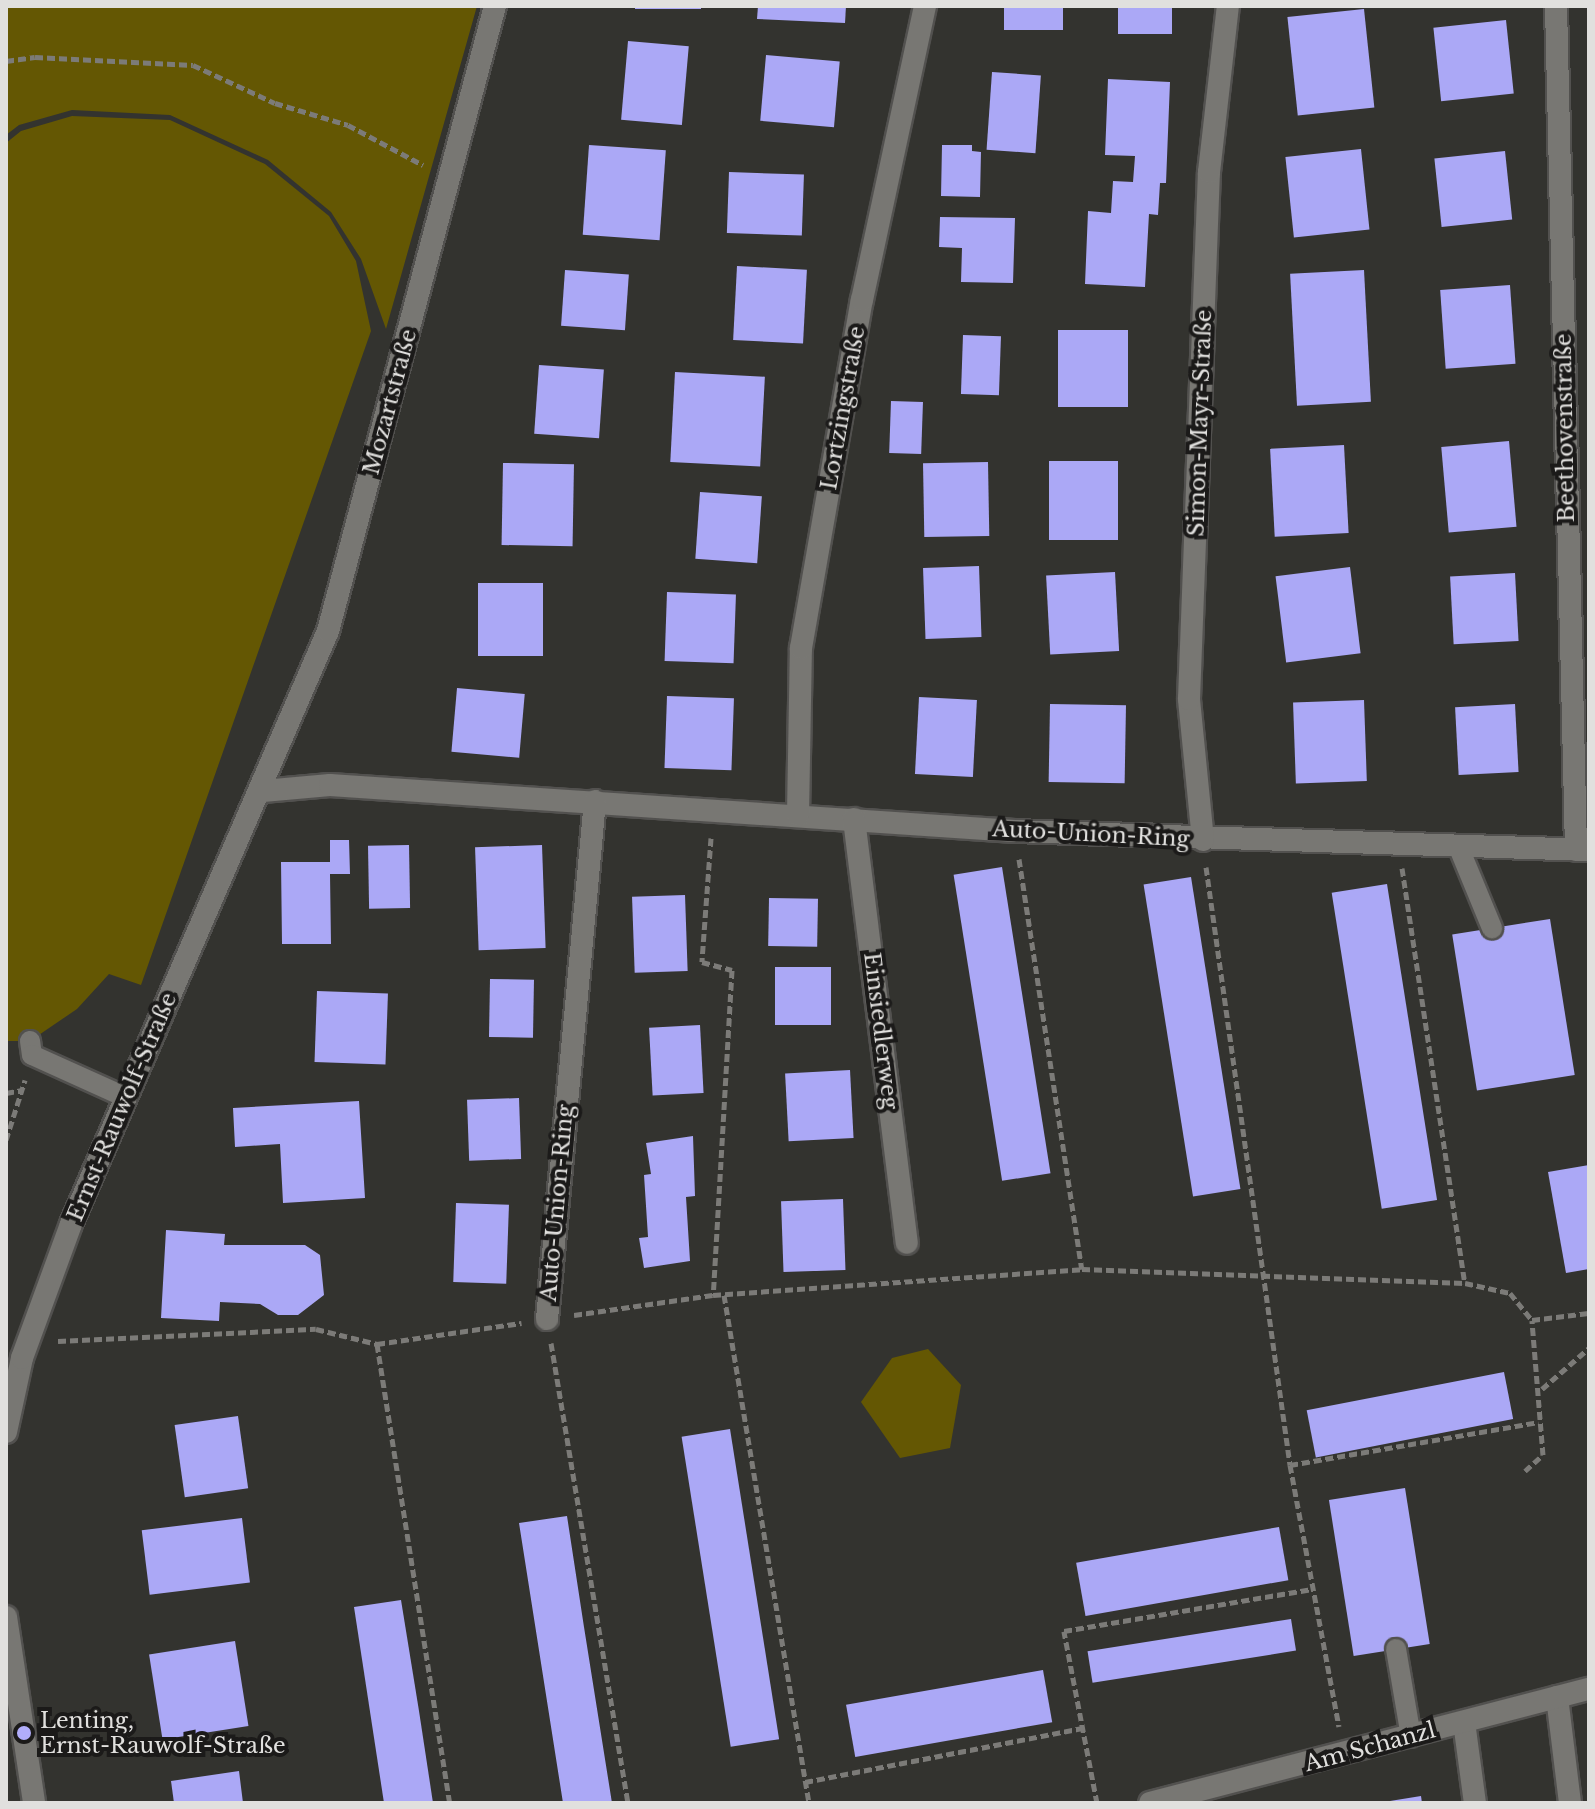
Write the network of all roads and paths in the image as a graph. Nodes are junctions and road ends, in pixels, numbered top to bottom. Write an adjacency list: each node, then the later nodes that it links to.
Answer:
1 (495, 6): 6 (street, Mozartstraße)
2 (925, 6): 10 (street, Lortzingstraße)
3 (1228, 6): 13 (street, Simon-Mayr-Straße)
4 (1556, 6): 16 (street, Beethovenstraße)
5 (6, 61): 6 (path)
6 (451, 180): 7 (street, Mozartstraße)
7 (263, 791): 8 (street, Auto-Union-Ring); 21 (street, Ernst-Rauwolf-Straße)
8 (595, 801): 9 (street, Auto-Union-Ring); 30 (street, Auto-Union-Ring)
9 (713, 809): 10 (street, Auto-Union-Ring); 27 (path)
10 (798, 815): 11 (street, Auto-Union-Ring)
11 (854, 819): 12 (street, Auto-Union-Ring); 23 (street, Einsiedlerweg)
12 (1014, 831): 13 (street, Auto-Union-Ring); 24 (path)
13 (1203, 840): 14 (street, Auto-Union-Ring); 25 (path)
14 (1399, 846): 15 (street, Auto-Union-Ring); 26 (path)
15 (1459, 848): 16 (street, Auto-Union-Ring); 17 (lane)
16 (1583, 850)
17 (1492, 928)
18 (31, 1048): 19 (path); 21 (lane)
19 (23, 1090): 20 (path); 22 (path)
20 (6, 1093)
21 (123, 1096): 32 (street, Ernst-Rauwolf-Straße)
22 (6, 1140)
23 (907, 1243)
24 (1082, 1269): 25 (path); 28 (path)
25 (1262, 1278): 26 (path); 38 (path)
26 (1465, 1283): 31 (path)
27 (713, 1295): 28 (path); 30 (path)
28 (724, 1295): 49 (path)
29 (1589, 1313): 31 (path)
30 (547, 1319): 33 (path); 52 (path)
31 (1532, 1320): 35 (path)
32 (29, 1342): 33 (path); 37 (street, Ernst-Rauwolf-Straße)
33 (377, 1344): 51 (path)
34 (1589, 1348): 35 (path)
35 (1542, 1389): 36 (path)
36 (1538, 1422): 38 (path); 39 (path)
37 (6, 1432)
38 (1290, 1465): 40 (path)
39 (1525, 1471)
40 (1313, 1589): 46 (path); 48 (path)
41 (6, 1617): 50 (street)
42 (1396, 1649): 47 (lane)
43 (1589, 1689): 44 (street, Am Schanzl)
44 (1557, 1697): 45 (street, Am Schanzl); 57 (street)
45 (1464, 1722): 47 (street, Am Schanzl); 56 (street)
46 (1084, 1728): 49 (path); 54 (path)
47 (1411, 1737): 48 (street, Am Schanzl)
48 (1345, 1755): 55 (street, Am Schanzl)
49 (805, 1782): 53 (path)
50 (34, 1803)
51 (450, 1803)
52 (628, 1803)
53 (809, 1803)
54 (1097, 1803)
55 (1150, 1803)
56 (1475, 1803)
57 (1570, 1803)

